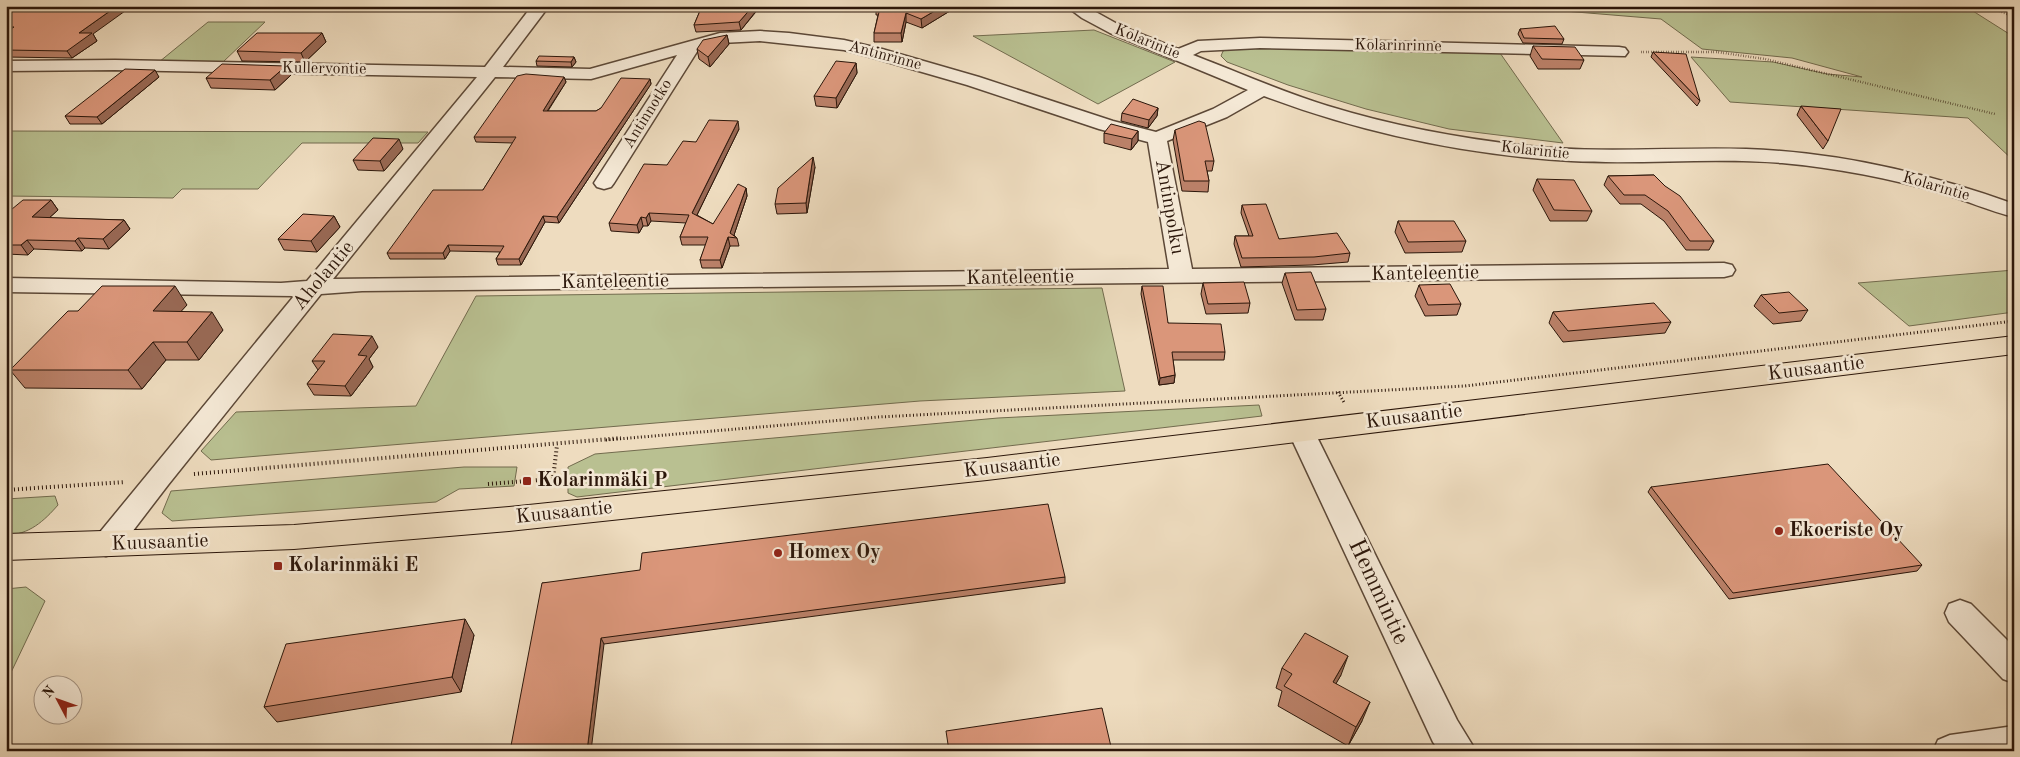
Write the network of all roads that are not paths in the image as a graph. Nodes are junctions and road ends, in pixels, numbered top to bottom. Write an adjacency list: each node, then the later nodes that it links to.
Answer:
1 (541, 6): 7 (street, Aholantie)
2 (1074, 6): 5 (street, Kolarintie)
3 (692, 45): 7 (street, Antinrinne); 9 (street, Antinrinne); 10 (street, Antinnotko)
4 (1619, 52): 5 (street, Kolarinrinne)
5 (1179, 55): 8 (street, Kolarintie)
6 (6, 66): 7 (street, Kullervontie)
7 (492, 71): 15 (street, Aholantie)
8 (1263, 89): 9 (street); 11 (street, Kolarintie)
9 (1156, 138): 13 (street, Antinpolku)
10 (604, 183)
11 (2014, 211)
12 (1724, 270): 13 (street, Kanteleentie)
13 (1182, 277): 15 (street, Kanteleentie)
14 (6, 285): 15 (street, Kanteleentie)
15 (316, 287): 18 (street, Aholantie)
16 (2014, 345): 17 (main road, Kuusaantie)
17 (1301, 431): 18 (main road, Kuusaantie); 23 (street, Hemmintie)
18 (106, 545): 19 (main road, Kuusaantie)
19 (6, 547)
20 (1960, 613): 21 (street)
21 (2014, 669)
22 (2014, 741): 24 (street)
23 (1459, 751)
24 (1950, 751)

